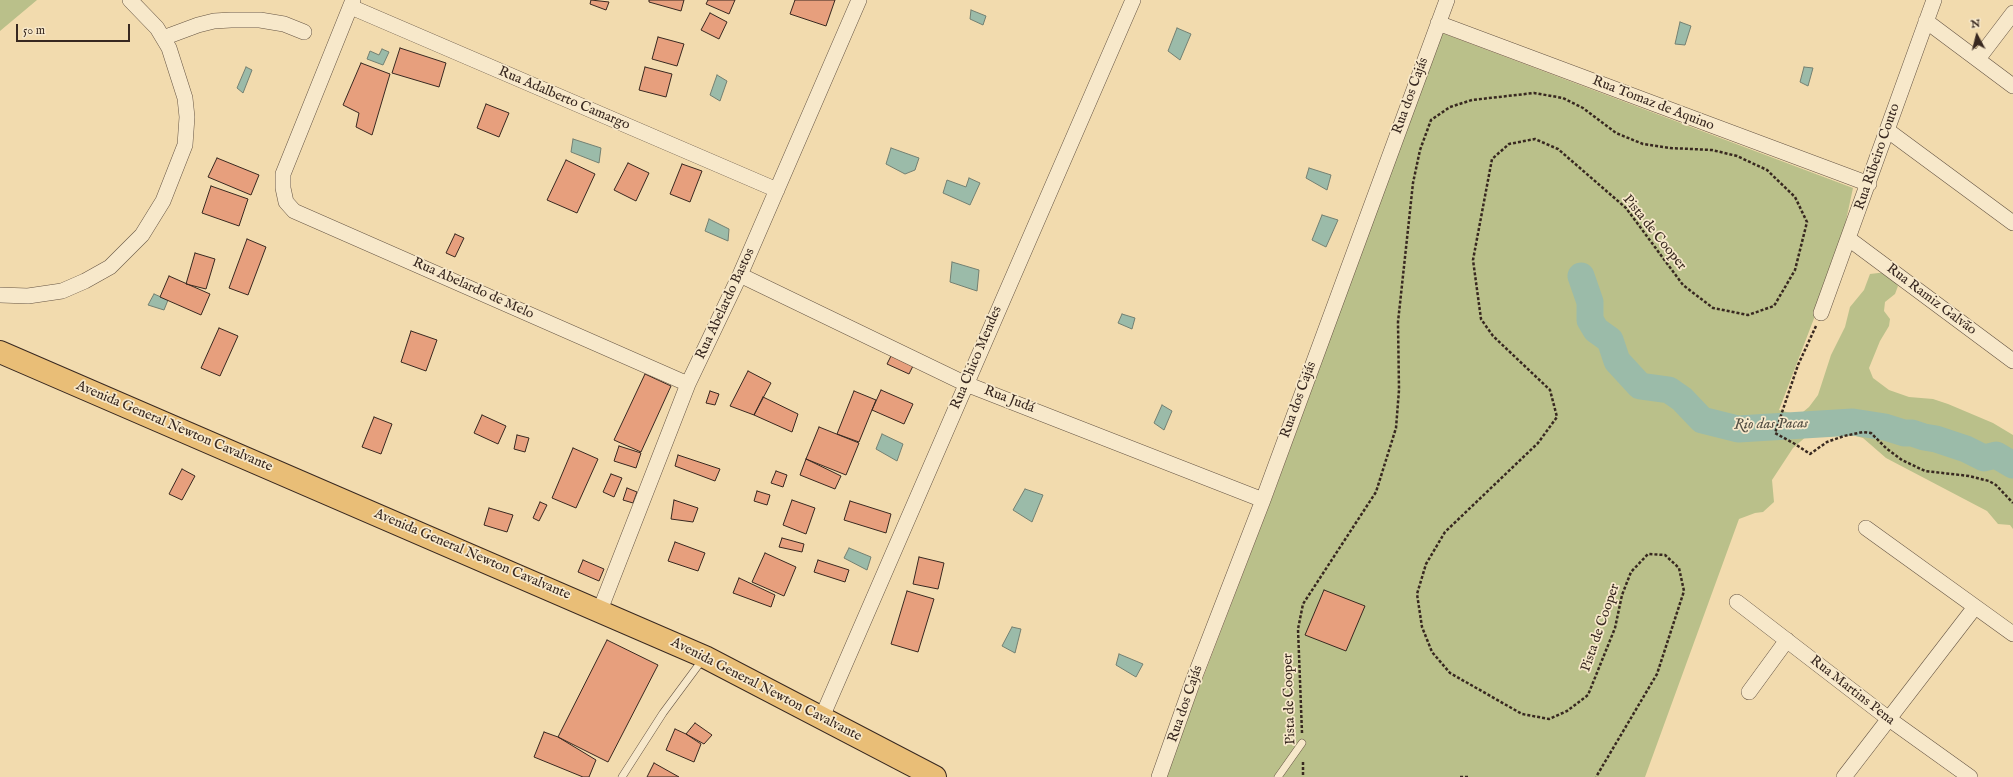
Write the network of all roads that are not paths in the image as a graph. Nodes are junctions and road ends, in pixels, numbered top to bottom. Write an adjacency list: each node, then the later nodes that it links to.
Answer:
1 (130, 0): 11 (street)
2 (859, 0): 16 (street, Rua Abelardo Bastos)
3 (1133, 0): 25 (street, Rua Chico Mendes)
4 (1447, 0): 9 (street, Rua dos Cajás)
5 (1934, 0): 8 (street, Rua Ribeiro Couto)
6 (352, 4): 16 (street, Rua Adalberto Camargo); 24 (street, Rua Abelardo de Melo)
7 (2013, 13): 12 (street)
8 (1926, 21): 12 (street); 14 (street, Rua Ribeiro Couto)
9 (1438, 23): 15 (street, Rua Tomaz de Aquino); 26 (street, Rua dos Cajás)
10 (304, 32): 11 (street)
11 (164, 38): 20 (street)
12 (1978, 59): 13 (street)
13 (2013, 86)
14 (1887, 130): 15 (street, Rua Ribeiro Couto); 17 (street)
15 (1868, 184): 18 (street, Rua Ribeiro Couto)
16 (777, 190): 19 (street, Rua Abelardo Bastos)
17 (2013, 223)
18 (1849, 239): 21 (street, Rua Ribeiro Couto); 23 (street, Rua Ramiz Galvão)
19 (740, 275): 24 (street, Rua Abelardo Bastos); 25 (street, Rua Judá)
20 (0, 295)
21 (1821, 313)
22 (0, 352): 30 (main road, Avenida General Newton Cavalvante)
23 (2013, 361)
24 (688, 384): 30 (street, Rua Abelardo Bastos)
25 (966, 384): 26 (street, Rua Judá); 35 (street, Rua Chico Mendes)
26 (1263, 500): 40 (street, Rua dos Cajás)
27 (1866, 528): 29 (street)
28 (1737, 602): 32 (street, Rua Martins Pena)
29 (1975, 607): 31 (street); 36 (street)
30 (600, 610): 33 (main road, Avenida General Newton Cavalvante)
31 (2013, 634)
32 (1787, 640): 34 (street); 36 (street, Rua Martins Pena)
33 (704, 657): 35 (main road, Avenida General Newton Cavalvante); 38 (lane)
34 (1749, 692)
35 (822, 717): 39 (main road, Avenida General Newton Cavalvante)
36 (1889, 719): 42 (street); 43 (street, Rua Martins Pena)
37 (1302, 743): 41 (lane)
38 (622, 777)
39 (935, 777)
40 (1159, 777)
41 (1278, 777)
42 (1844, 777)
43 (1970, 777)

